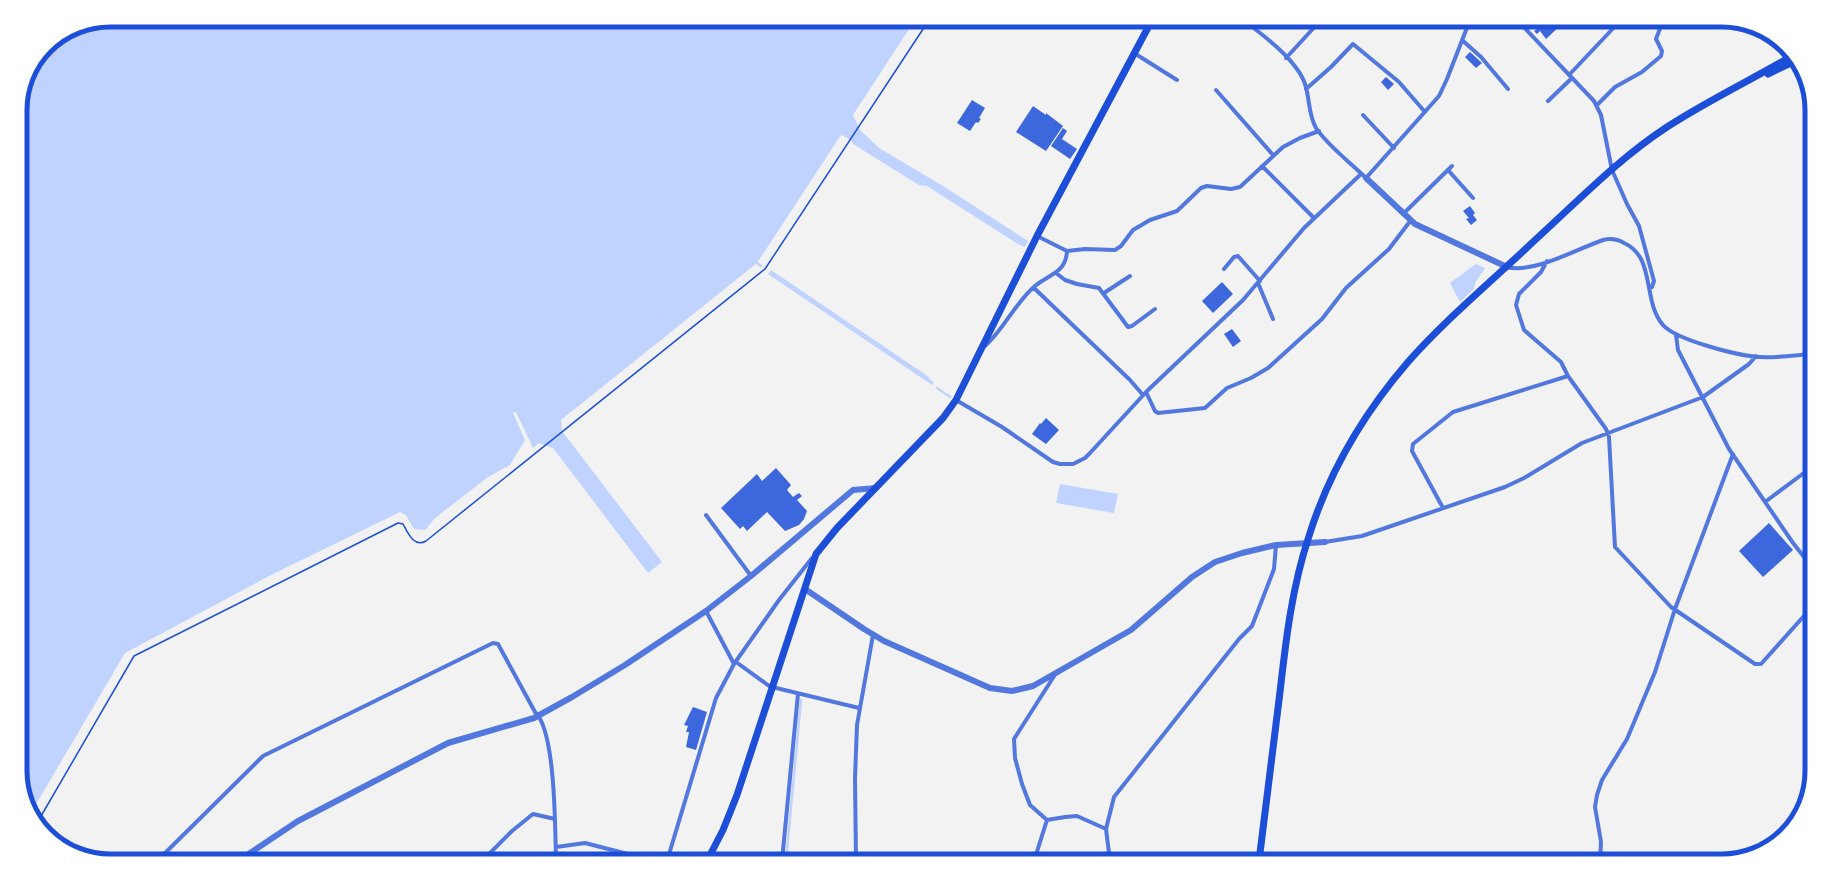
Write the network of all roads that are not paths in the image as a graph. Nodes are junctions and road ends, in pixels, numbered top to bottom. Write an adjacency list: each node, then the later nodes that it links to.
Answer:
1 (1148, 27): 9 (main road)
2 (1252, 27): 10 (street)
3 (1315, 27): 10 (street)
4 (1467, 27): 8 (street)
5 (1524, 27): 13 (street)
6 (1614, 27): 13 (street)
7 (1661, 27): 21 (street)
8 (1462, 40): 18 (street); 22 (street)
9 (1134, 53): 15 (street); 36 (main road)
10 (1286, 58): 17 (street)
11 (1787, 59): 16 (main road)
12 (1790, 63): 16 (main road)
13 (1569, 75): 14 (street)
14 (1572, 78): 20 (street); 21 (street)
15 (1177, 80)
16 (1746, 82): 30 (main road)
17 (1306, 89): 22 (street); 24 (street)
18 (1508, 89)
19 (1216, 90): 26 (street)
20 (1548, 101)
21 (1597, 105): 30 (street)
22 (1425, 112): 25 (street)
23 (1363, 115): 25 (street)
24 (1319, 131): 26 (street); 31 (street)
25 (1394, 148): 31 (street)
26 (1273, 155): 27 (street)
27 (1262, 166): 34 (street); 37 (street)
28 (1452, 166): 29 (street)
29 (1448, 170): 32 (street); 33 (street)
30 (1612, 170): 39 (main road); 45 (street)
31 (1364, 176): 33 (street); 34 (street)
32 (1472, 198)
33 (1403, 214): 35 (street)
34 (1314, 218): 43 (street)
35 (1411, 220): 39 (street); 56 (street)
36 (1037, 236): 37 (street); 48 (main road)
37 (1067, 251): 41 (street)
38 (1547, 261): 39 (street); 45 (street); 55 (street)
39 (1506, 267): 97 (main road)
40 (1224, 270): 43 (street)
41 (1056, 273): 44 (street); 46 (street)
42 (1130, 276): 46 (street)
43 (1259, 282): 50 (street); 56 (street)
44 (1034, 288): 49 (street); 56 (street)
45 (1649, 288): 51 (street)
46 (1104, 293): 47 (street)
47 (1155, 309)
48 (999, 313): 49 (street); 52 (main road)
49 (1007, 318): 52 (street)
50 (1273, 319)
51 (1676, 335): 54 (street); 57 (street)
52 (981, 349): 58 (main road)
53 (1805, 354): 54 (street)
54 (1756, 356): 57 (street)
55 (1568, 376): 59 (street); 64 (street)
56 (1144, 393): 58 (street)
57 (1703, 397): 59 (street); 60 (street)
58 (956, 400): 62 (main road)
59 (1608, 433): 64 (street); 72 (street)
60 (1733, 454): 63 (street); 72 (street)
61 (1805, 472): 63 (street)
62 (876, 488): 68 (main road); 70 (street)
63 (1765, 502): 69 (street)
64 (1443, 508): 66 (street)
65 (706, 515): 70 (street)
66 (1325, 542): 67 (street)
67 (1276, 545): 77 (street); 84 (street)
68 (816, 554): 71 (main road); 76 (street)
69 (1805, 557)
70 (751, 576): 73 (street)
71 (804, 589): 75 (street); 78 (main road)
72 (1675, 609): 74 (street); 98 (street)
73 (706, 611): 76 (street); 81 (street)
74 (1805, 615)
75 (873, 635): 77 (street); 80 (street)
76 (735, 663): 78 (street); 91 (street)
77 (1056, 673): 83 (street)
78 (772, 688): 79 (street); 92 (main road)
79 (798, 694): 80 (street); 93 (street)
80 (860, 708): 94 (street)
81 (539, 716): 82 (street); 86 (street); 87 (street)
82 (555, 819): 85 (street); 88 (street)
83 (1047, 820): 84 (street); 95 (street)
84 (1106, 829): 96 (street)
85 (556, 847): 89 (street); 90 (street)
86 (164, 854)
87 (248, 854)
88 (489, 854)
89 (556, 854)
90 (628, 854)
91 (669, 854)
92 (710, 854)
93 (783, 854)
94 (856, 854)
95 (1036, 854)
96 (1109, 854)
97 (1260, 854)
98 (1600, 854)

